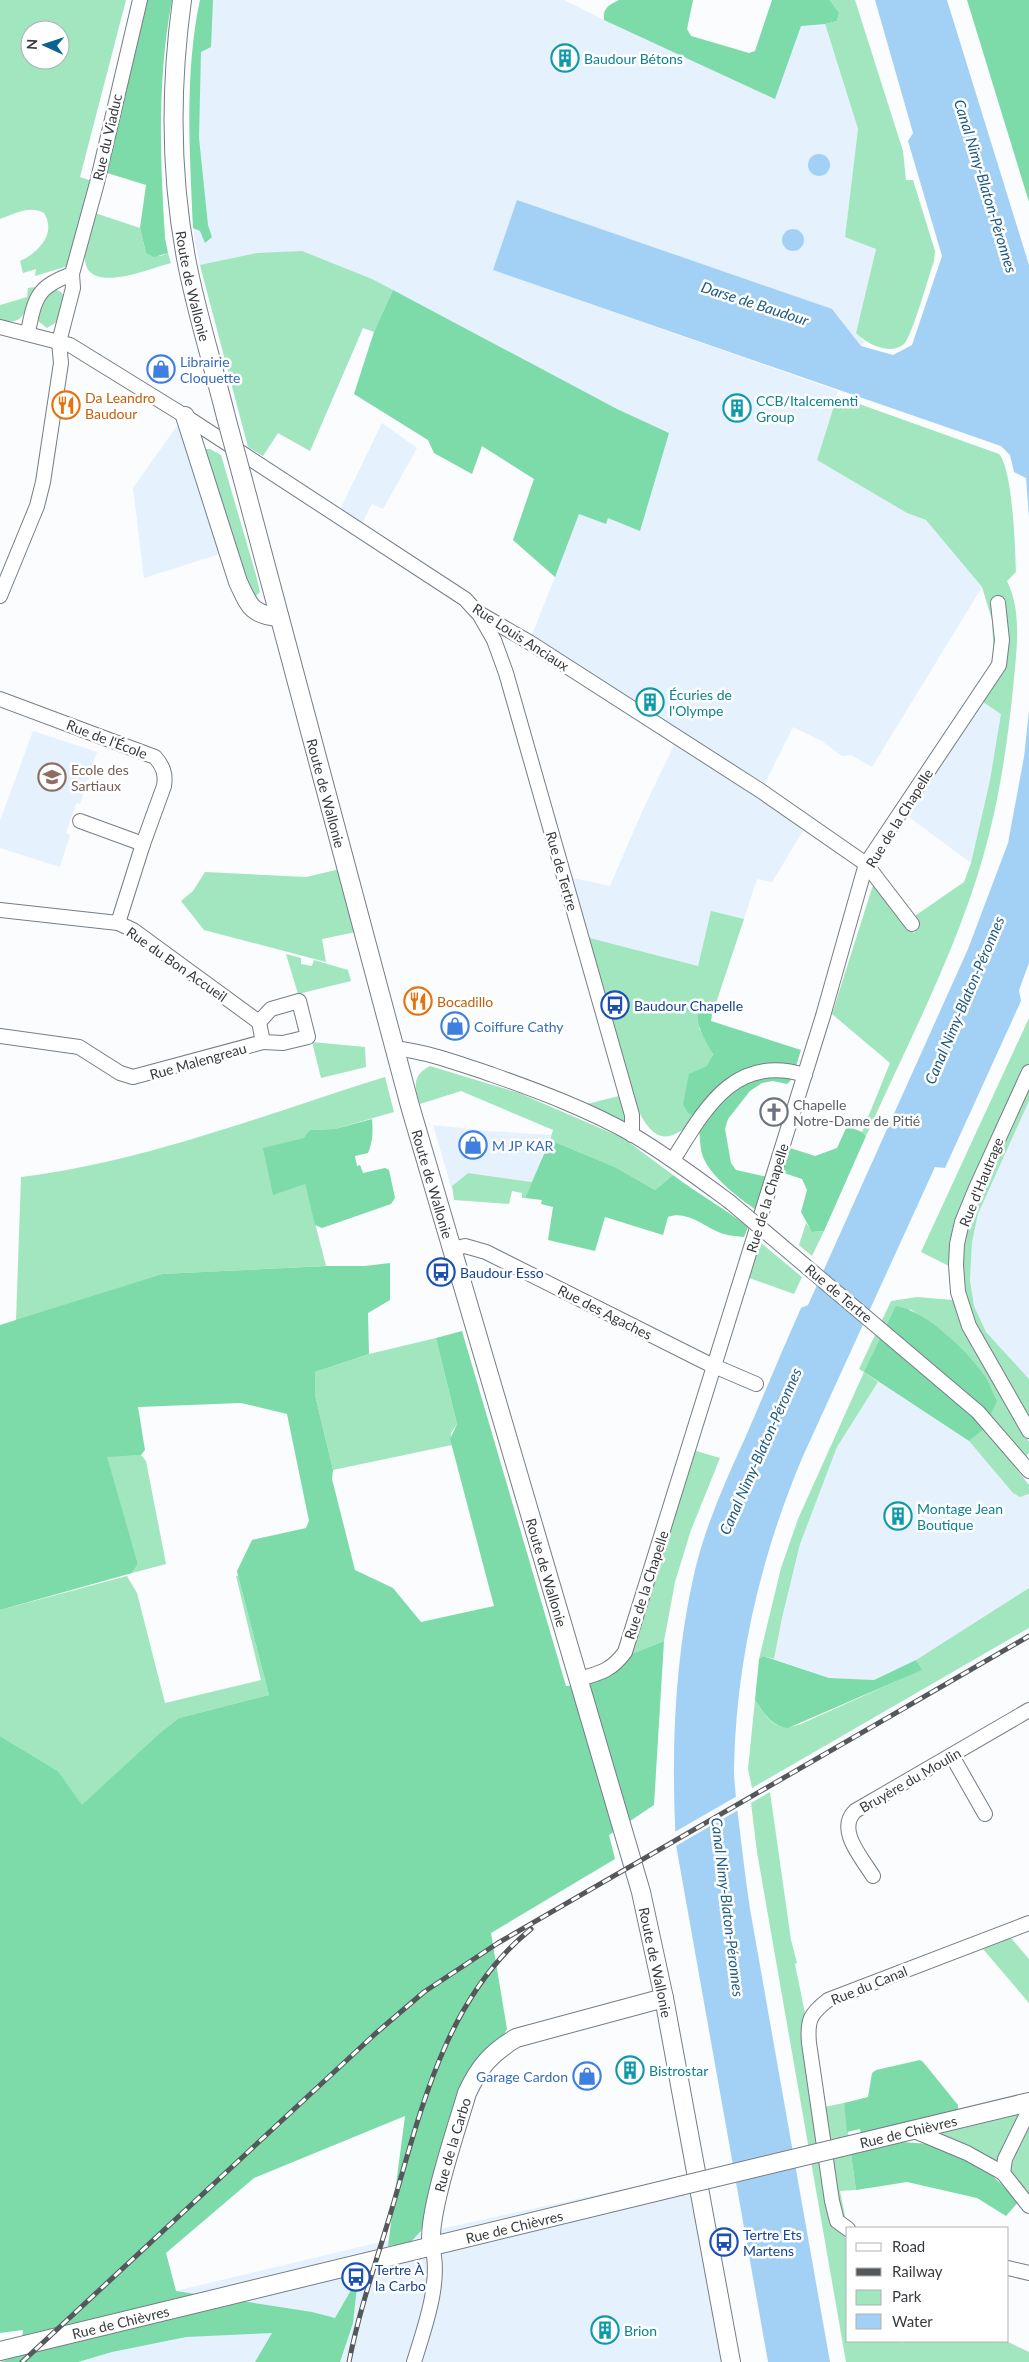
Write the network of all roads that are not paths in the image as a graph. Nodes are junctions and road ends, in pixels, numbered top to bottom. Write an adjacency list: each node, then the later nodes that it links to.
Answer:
1 (140, 0): 3 (street, Rue du Viaduc)
2 (182, 0): 11 (main road, Route de Wallonie, bridge)
3 (72, 274): 5 (street); 6 (street, Rue du Viaduc)
4 (0, 327): 5 (street, Rue Louis Anciaux)
5 (28, 332): 6 (street, Rue Louis Anciaux)
6 (59, 342): 7 (street, Rue Louis Anciaux); 8 (street, Rue du Viaduc)
7 (185, 416): 10 (street, Rue Louis Anciaux); 11 (main road)
8 (0, 596)
9 (998, 603): 15 (street, Rue de la Chapelle)
10 (477, 612): 15 (street, Rue Louis Anciaux); 25 (street, Rue de Tertre)
11 (279, 617): 22 (main road, Route de Wallonie)
12 (0, 699): 14 (street, Rue de l'École)
13 (80, 821): 14 (street)
14 (143, 844): 17 (street, Rue de l'École)
15 (866, 864): 18 (street, Rue Louis Anciaux); 24 (street, Rue de la Chapelle)
16 (0, 910): 17 (street, Rue du Bon Accueil)
17 (118, 923): 19 (street, Rue du Bon Accueil)
18 (912, 924)
19 (259, 1022): 21 (street, Rue Malengreau); 21 (street)
20 (0, 1036): 21 (street, Rue Malengreau)
21 (263, 1042)
22 (394, 1048): 25 (street, Rue de Tertre); 27 (main road, Route de Wallonie)
23 (1029, 1072): 30 (street, Rue d'Hautrage)
24 (805, 1075): 26 (street); 28 (street, Rue de la Chapelle)
25 (632, 1135): 26 (street, Rue de Tertre)
26 (673, 1160): 31 (street, Rue de Tertre, bridge)
27 (452, 1249): 28 (street, Rue des Agaches); 32 (main road, Route de Wallonie)
28 (715, 1366): 29 (street, Rue des Agaches); 32 (street, Rue de la Chapelle)
29 (756, 1384)
30 (1029, 1431)
31 (1029, 1471)
32 (579, 1679): 38 (main road, Route de Wallonie)
33 (1029, 1710): 34 (street, Bruyère du Moulin)
34 (952, 1756): 35 (street); 36 (street, Bruyère du Moulin)
35 (985, 1814)
36 (873, 1876)
37 (1029, 1923): 44 (street, Rue du Canal)
38 (664, 1998): 45 (main road, Rue de la Carbo); 50 (main road, Route de Wallonie)
39 (1029, 2102): 41 (main road, Rue de Chièvres)
40 (1029, 2110): 42 (street)
41 (912, 2130): 42 (street); 45 (main road, Rue de Chièvres, bridge)
42 (1003, 2173): 43 (street)
43 (1029, 2206)
44 (846, 2228)
45 (432, 2246): 48 (main road, Rue de Chièvres); 49 (street, Rue de la Carbo)
46 (1009, 2268): 47 (street)
47 (1029, 2273)
48 (0, 2351)
49 (414, 2362)
50 (732, 2362)

